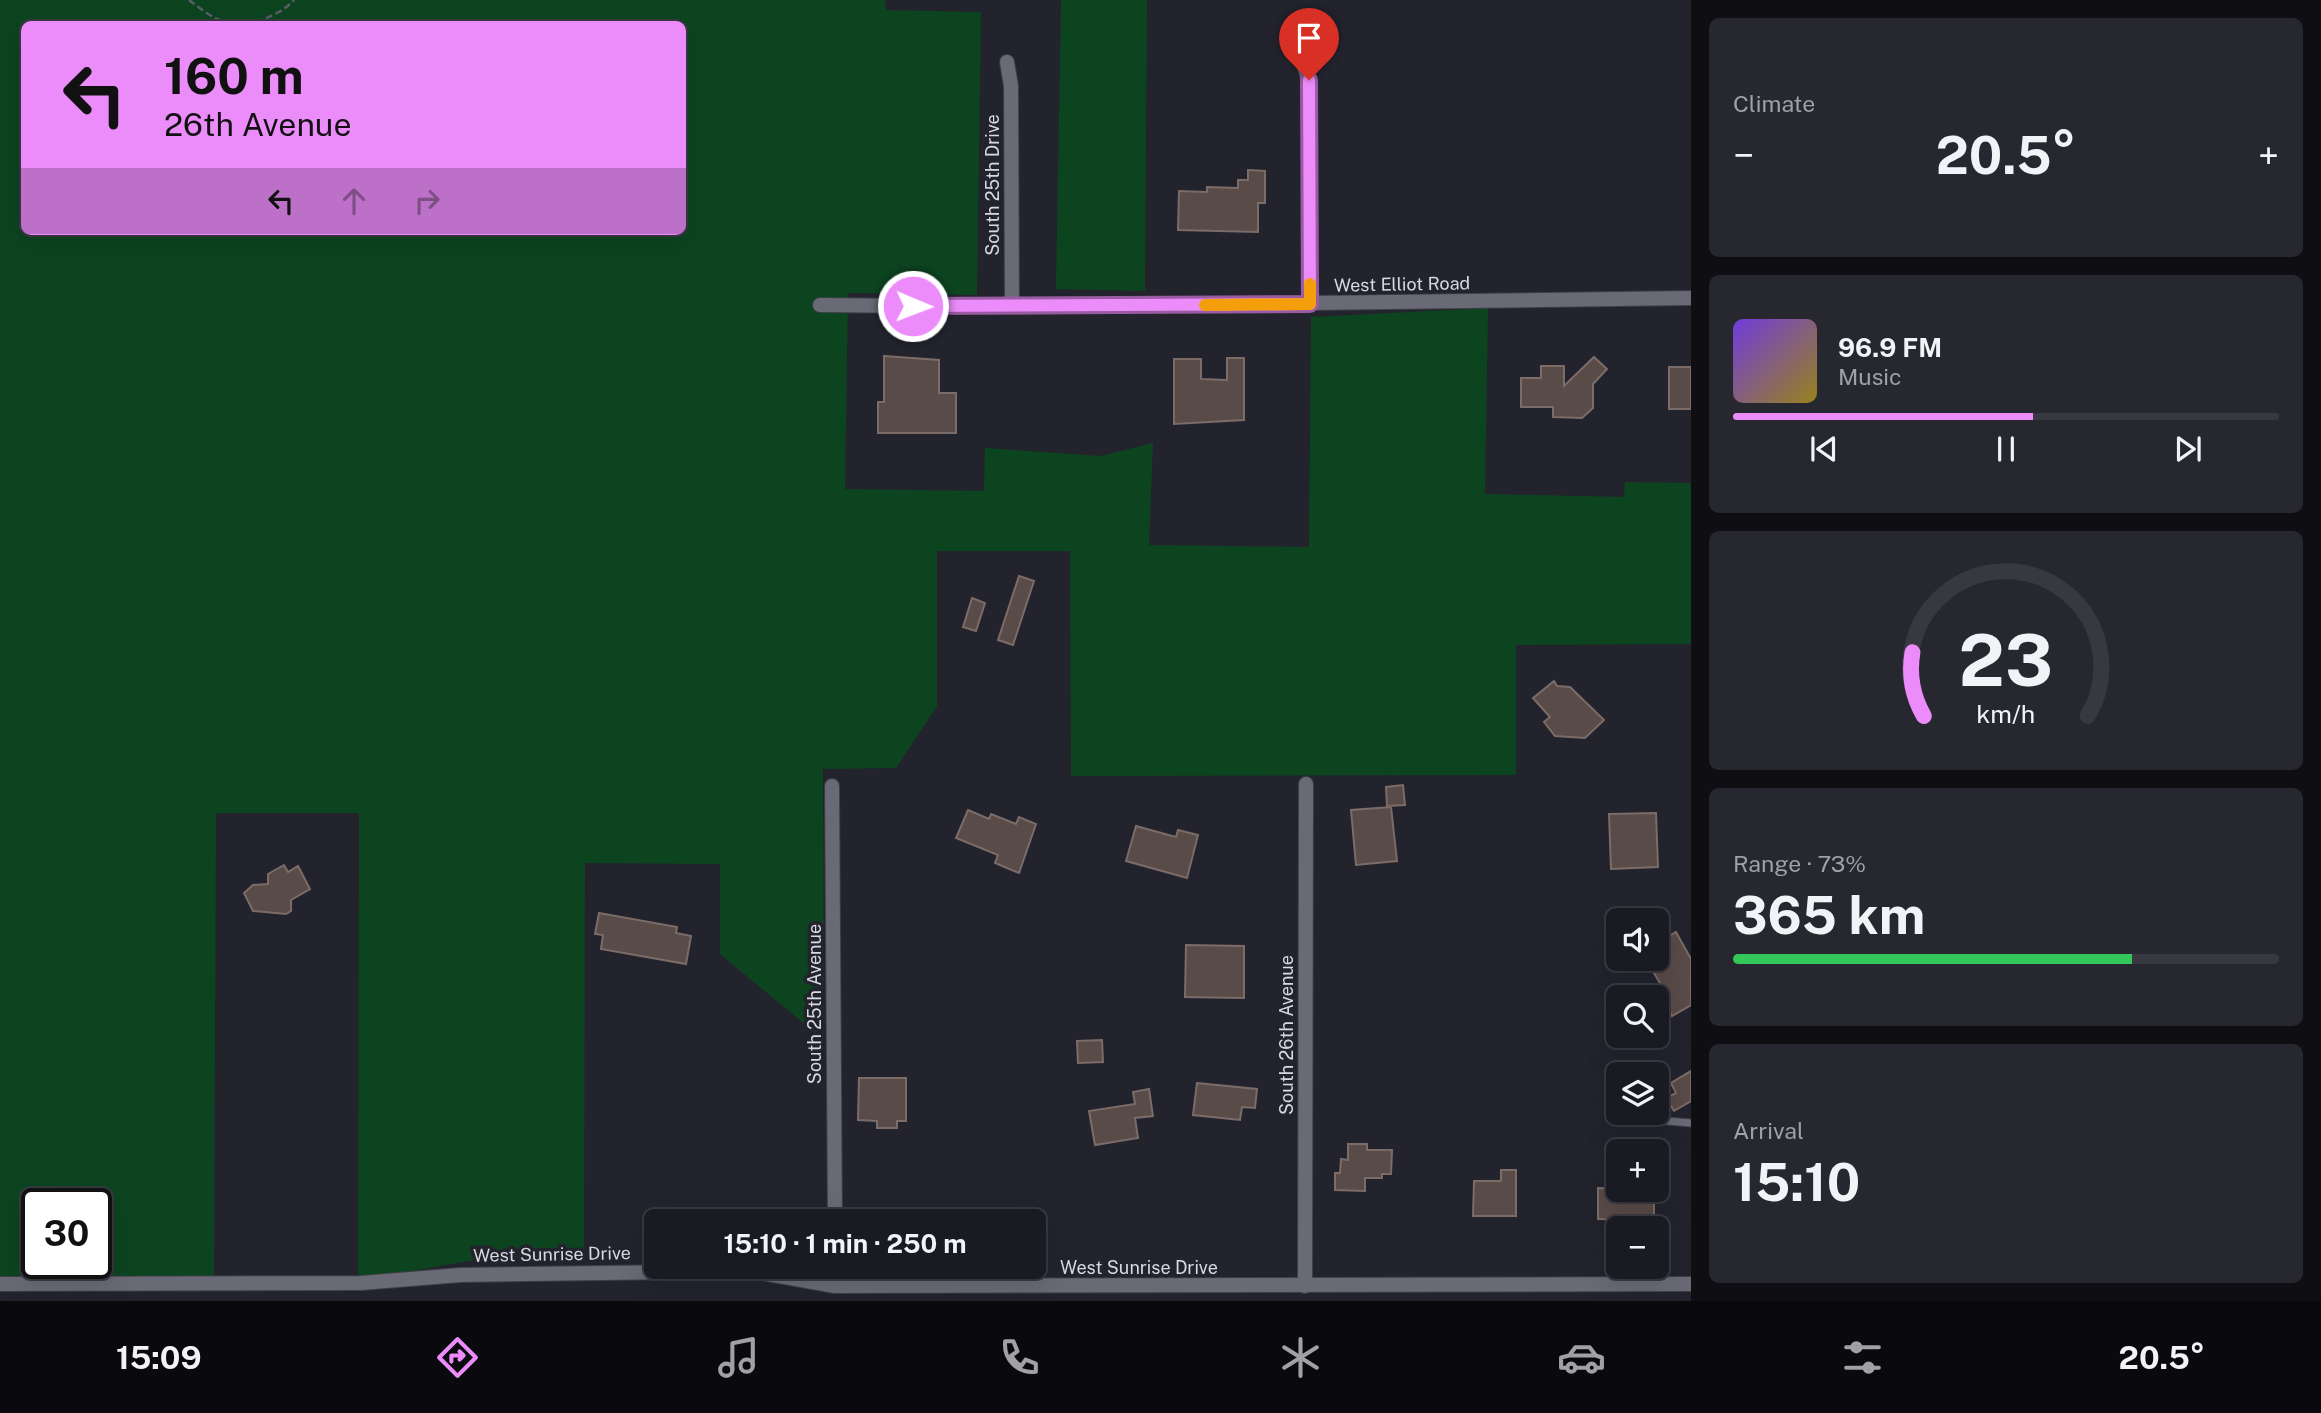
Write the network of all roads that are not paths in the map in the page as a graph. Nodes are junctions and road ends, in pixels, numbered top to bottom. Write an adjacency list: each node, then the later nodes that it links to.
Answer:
1 (1293, 32): 4 (street)
2 (1007, 62): 6 (street, South 25th Drive)
3 (1691, 298): 4 (street, West Elliot Road)
4 (1310, 304): 6 (street, West Elliot Road)
5 (820, 305): 6 (street, West Elliot Road)
6 (1012, 307)
7 (1306, 784): 16 (street, South 26th Avenue)
8 (832, 786): 11 (street, South 25th Avenue)
9 (1669, 1121): 10 (lane)
10 (1691, 1123)
11 (835, 1209)
12 (835, 1279): 15 (street)
13 (0, 1284): 15 (street, West Sunrise Drive)
14 (1691, 1284): 16 (street, West Sunrise Drive)
15 (835, 1286): 16 (street, West Sunrise Drive)
16 (1305, 1286)

